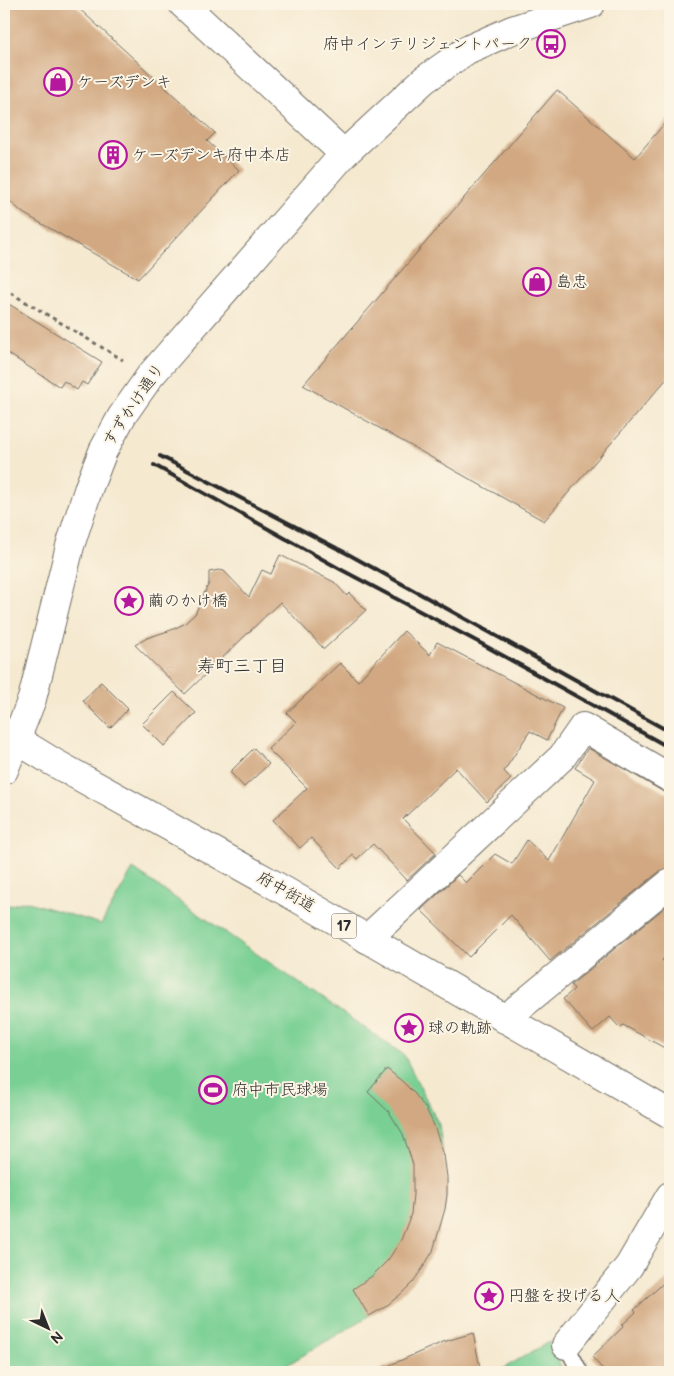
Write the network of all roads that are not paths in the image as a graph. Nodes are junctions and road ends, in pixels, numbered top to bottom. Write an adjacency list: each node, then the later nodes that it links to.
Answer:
1 (183, 4): 3 (street)
2 (591, 4): 3 (street, すずかけ通り)
3 (344, 154): 4 (street, すずかけ通り)
4 (10, 736): 5 (street, すずかけ通り); 8 (street, 府中街道 / 17)
5 (4, 770)
6 (670, 778): 8 (street)
7 (670, 882): 9 (street)
8 (367, 939): 9 (street, 府中街道 / 17)
9 (505, 1019): 10 (street, 府中街道 / 17)
10 (670, 1114)
11 (670, 1196): 12 (street)
12 (566, 1345): 13 (lane)
13 (580, 1372)

